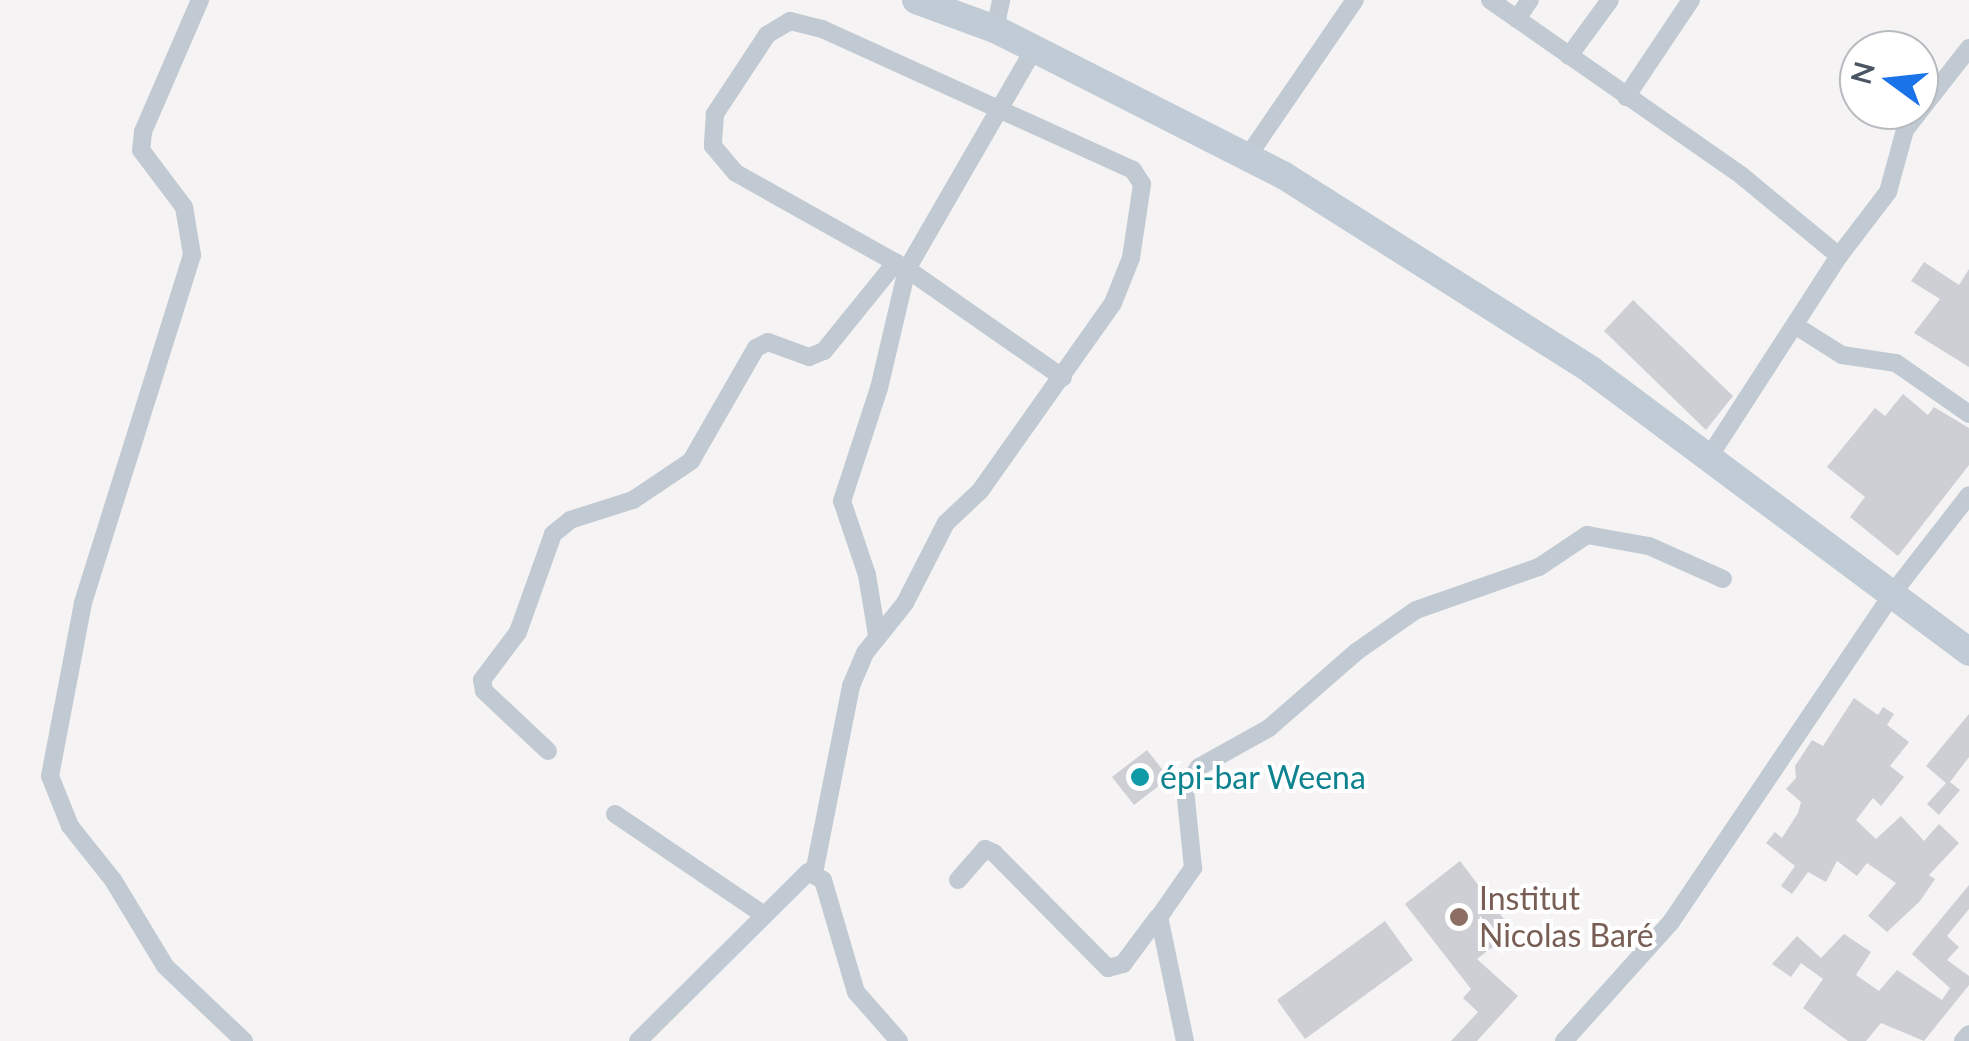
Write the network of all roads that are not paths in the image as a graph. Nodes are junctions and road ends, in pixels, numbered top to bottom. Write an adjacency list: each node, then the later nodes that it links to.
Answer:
1 (200, 0): 35 (street)
2 (916, 0): 10 (main road)
3 (1001, 0): 10 (street)
4 (1354, 0): 16 (street)
5 (1490, 0): 9 (street)
6 (1530, 0): 9 (street)
7 (1610, 0): 13 (street)
8 (1691, 0): 14 (street)
9 (1517, 19): 13 (street)
10 (996, 29): 12 (main road)
11 (1969, 48): 17 (street)
12 (1034, 49): 15 (street); 16 (main road)
13 (1569, 56): 14 (street)
14 (1626, 97): 17 (street)
15 (998, 112): 18 (street); 18 (street); 20 (street)
16 (1248, 156): 22 (main road)
17 (1839, 256): 19 (street)
18 (902, 266): 20 (street); 26 (street); 28 (street)
19 (1796, 326): 21 (street); 22 (street)
20 (1063, 378): 26 (street)
21 (1969, 414)
22 (1708, 460): 25 (main road)
23 (1969, 494): 25 (street)
24 (1723, 579): 33 (street)
25 (1892, 594): 27 (main road); 39 (street)
26 (877, 635): 30 (street)
27 (1969, 652)
28 (548, 751)
29 (615, 814): 32 (street)
30 (814, 873): 32 (street); 37 (street)
31 (958, 880): 33 (street)
32 (761, 913): 36 (street)
33 (1159, 917): 38 (street)
34 (1969, 1034): 40 (street)
35 (244, 1041)
36 (638, 1041)
37 (900, 1041)
38 (1186, 1041)
39 (1564, 1041)
40 (1963, 1041)

